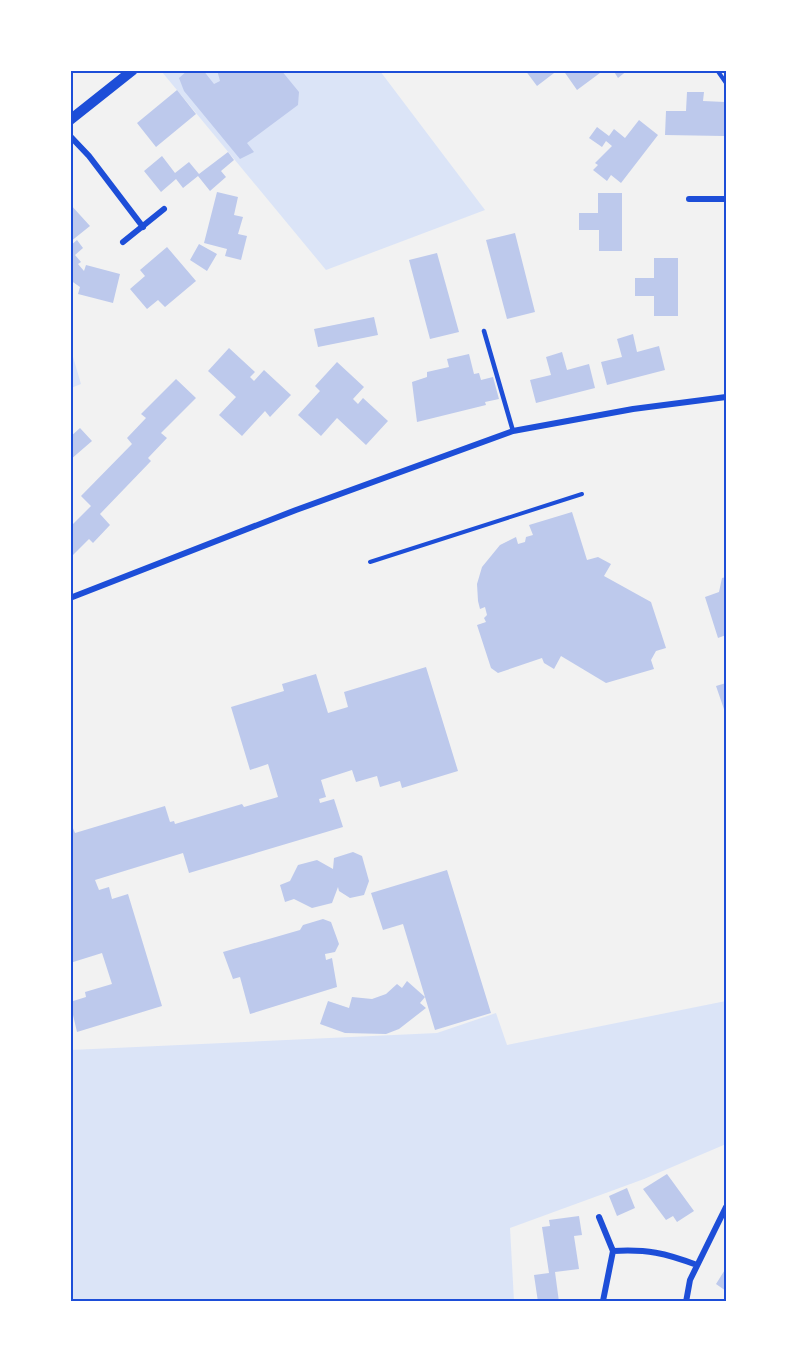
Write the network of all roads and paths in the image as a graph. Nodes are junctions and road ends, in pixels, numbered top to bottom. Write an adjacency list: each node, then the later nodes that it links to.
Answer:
1 (133, 70): 4 (street)
2 (717, 70): 3 (path)
3 (726, 83)
4 (70, 120)
5 (70, 136): 9 (street)
6 (689, 199): 7 (street)
7 (726, 199)
8 (164, 209): 9 (street)
9 (143, 227): 10 (street)
10 (123, 242)
11 (484, 331): 13 (lane)
12 (726, 397): 13 (street)
13 (513, 431): 16 (street)
14 (582, 494): 15 (path)
15 (370, 562)
16 (70, 598)
17 (726, 1207): 20 (street)
18 (599, 1217): 19 (street)
19 (612, 1251): 20 (street); 21 (street)
20 (697, 1265): 22 (street)
21 (603, 1301)
22 (686, 1302)

